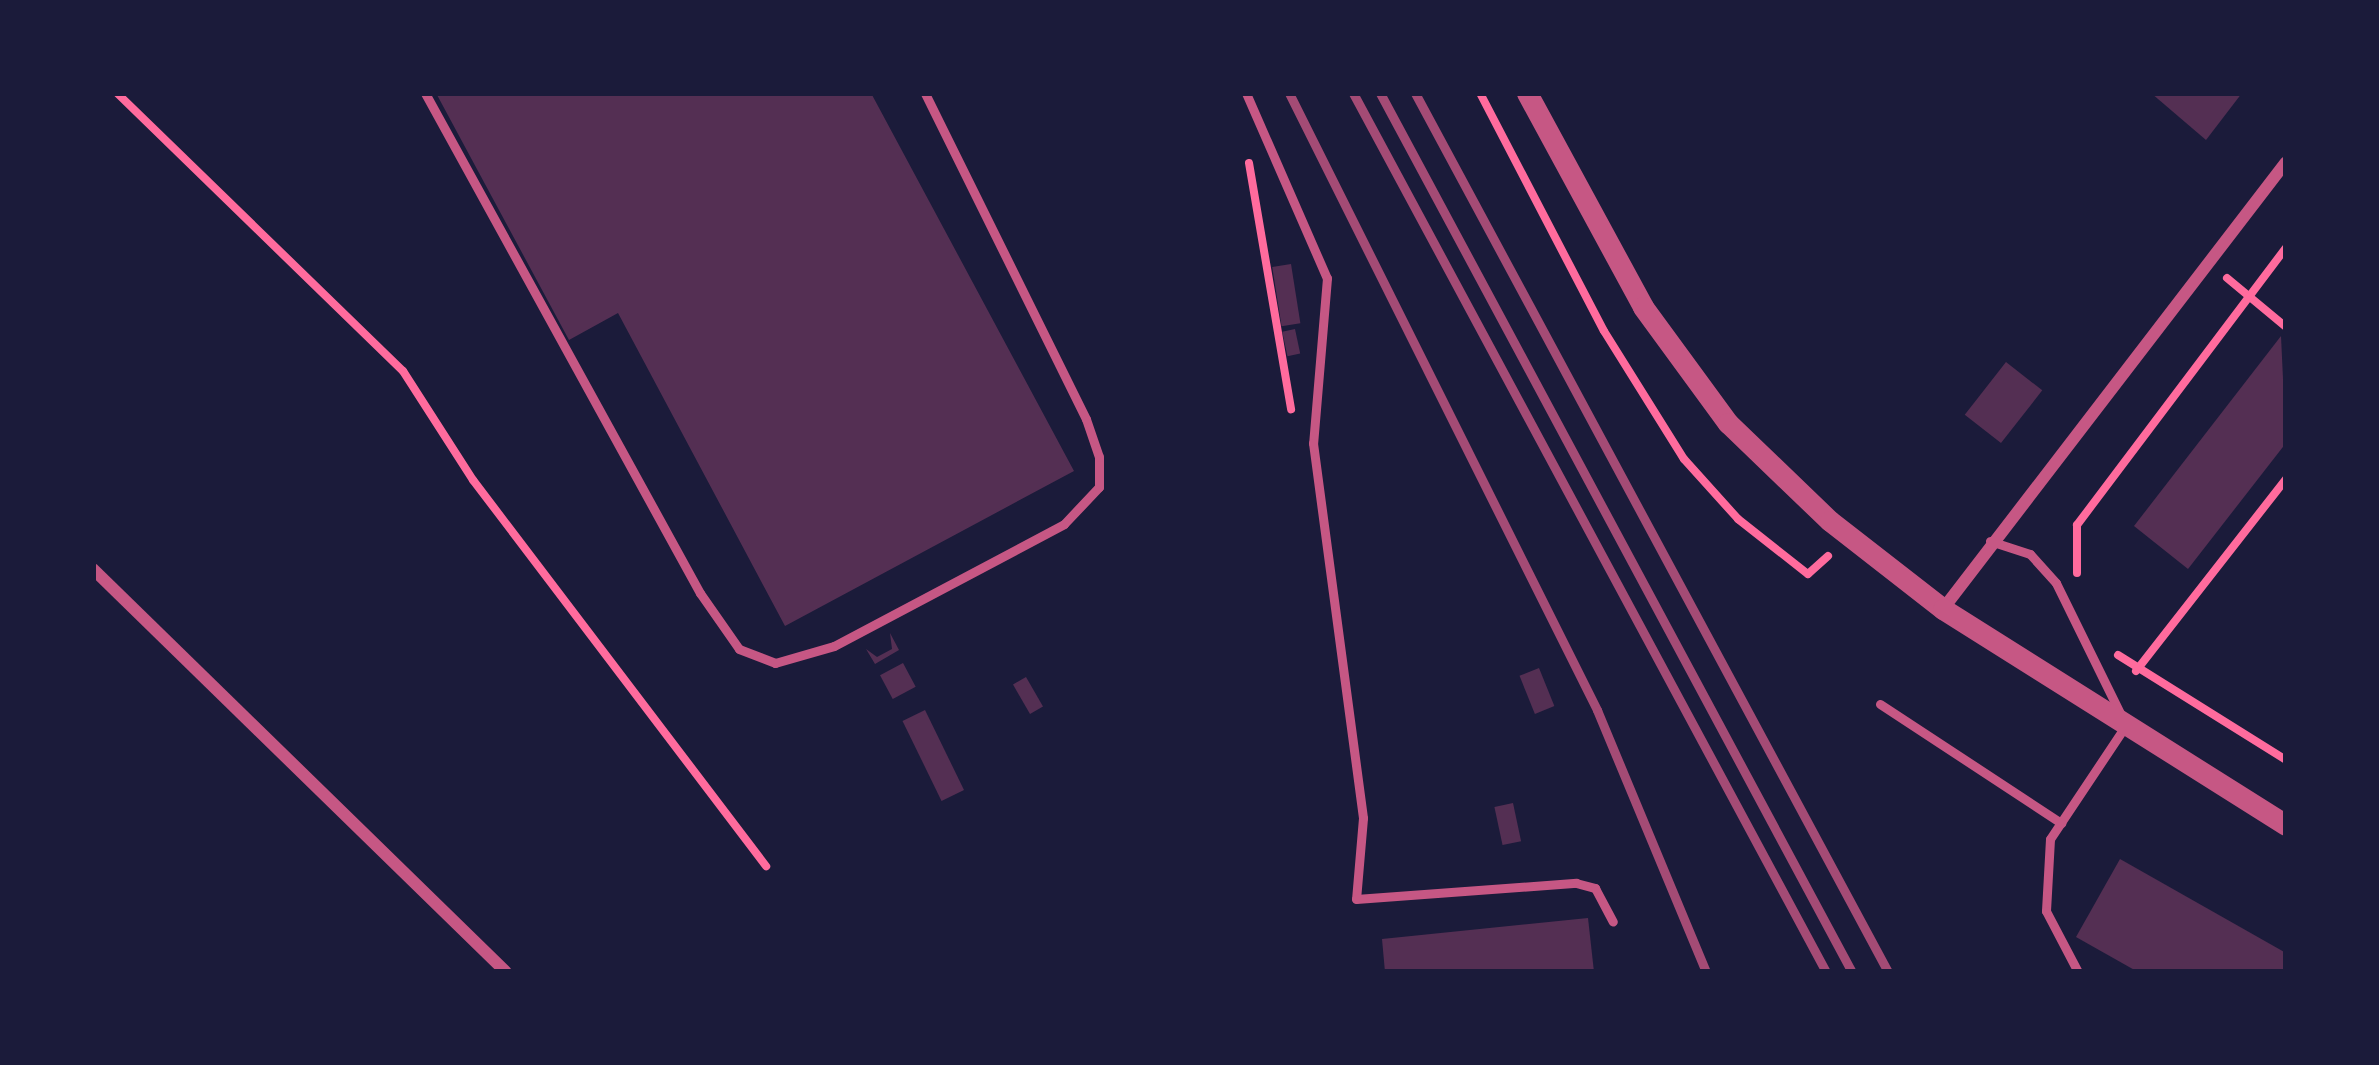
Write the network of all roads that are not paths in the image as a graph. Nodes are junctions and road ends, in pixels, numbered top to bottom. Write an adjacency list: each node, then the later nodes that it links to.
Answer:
1 (425, 93): 2 (lane)
2 (925, 93)
3 (1246, 93): 13 (lane)
4 (1527, 93): 8 (street)
5 (2286, 162): 6 (street)
6 (1990, 541): 8 (street); 10 (lane)
7 (93, 569): 14 (street)
8 (1943, 609): 10 (street)
9 (1880, 704): 11 (lane)
10 (2126, 725): 11 (lane); 12 (street)
11 (2061, 824): 15 (lane)
12 (2286, 825)
13 (1613, 922)
14 (506, 972)
15 (2078, 972)

